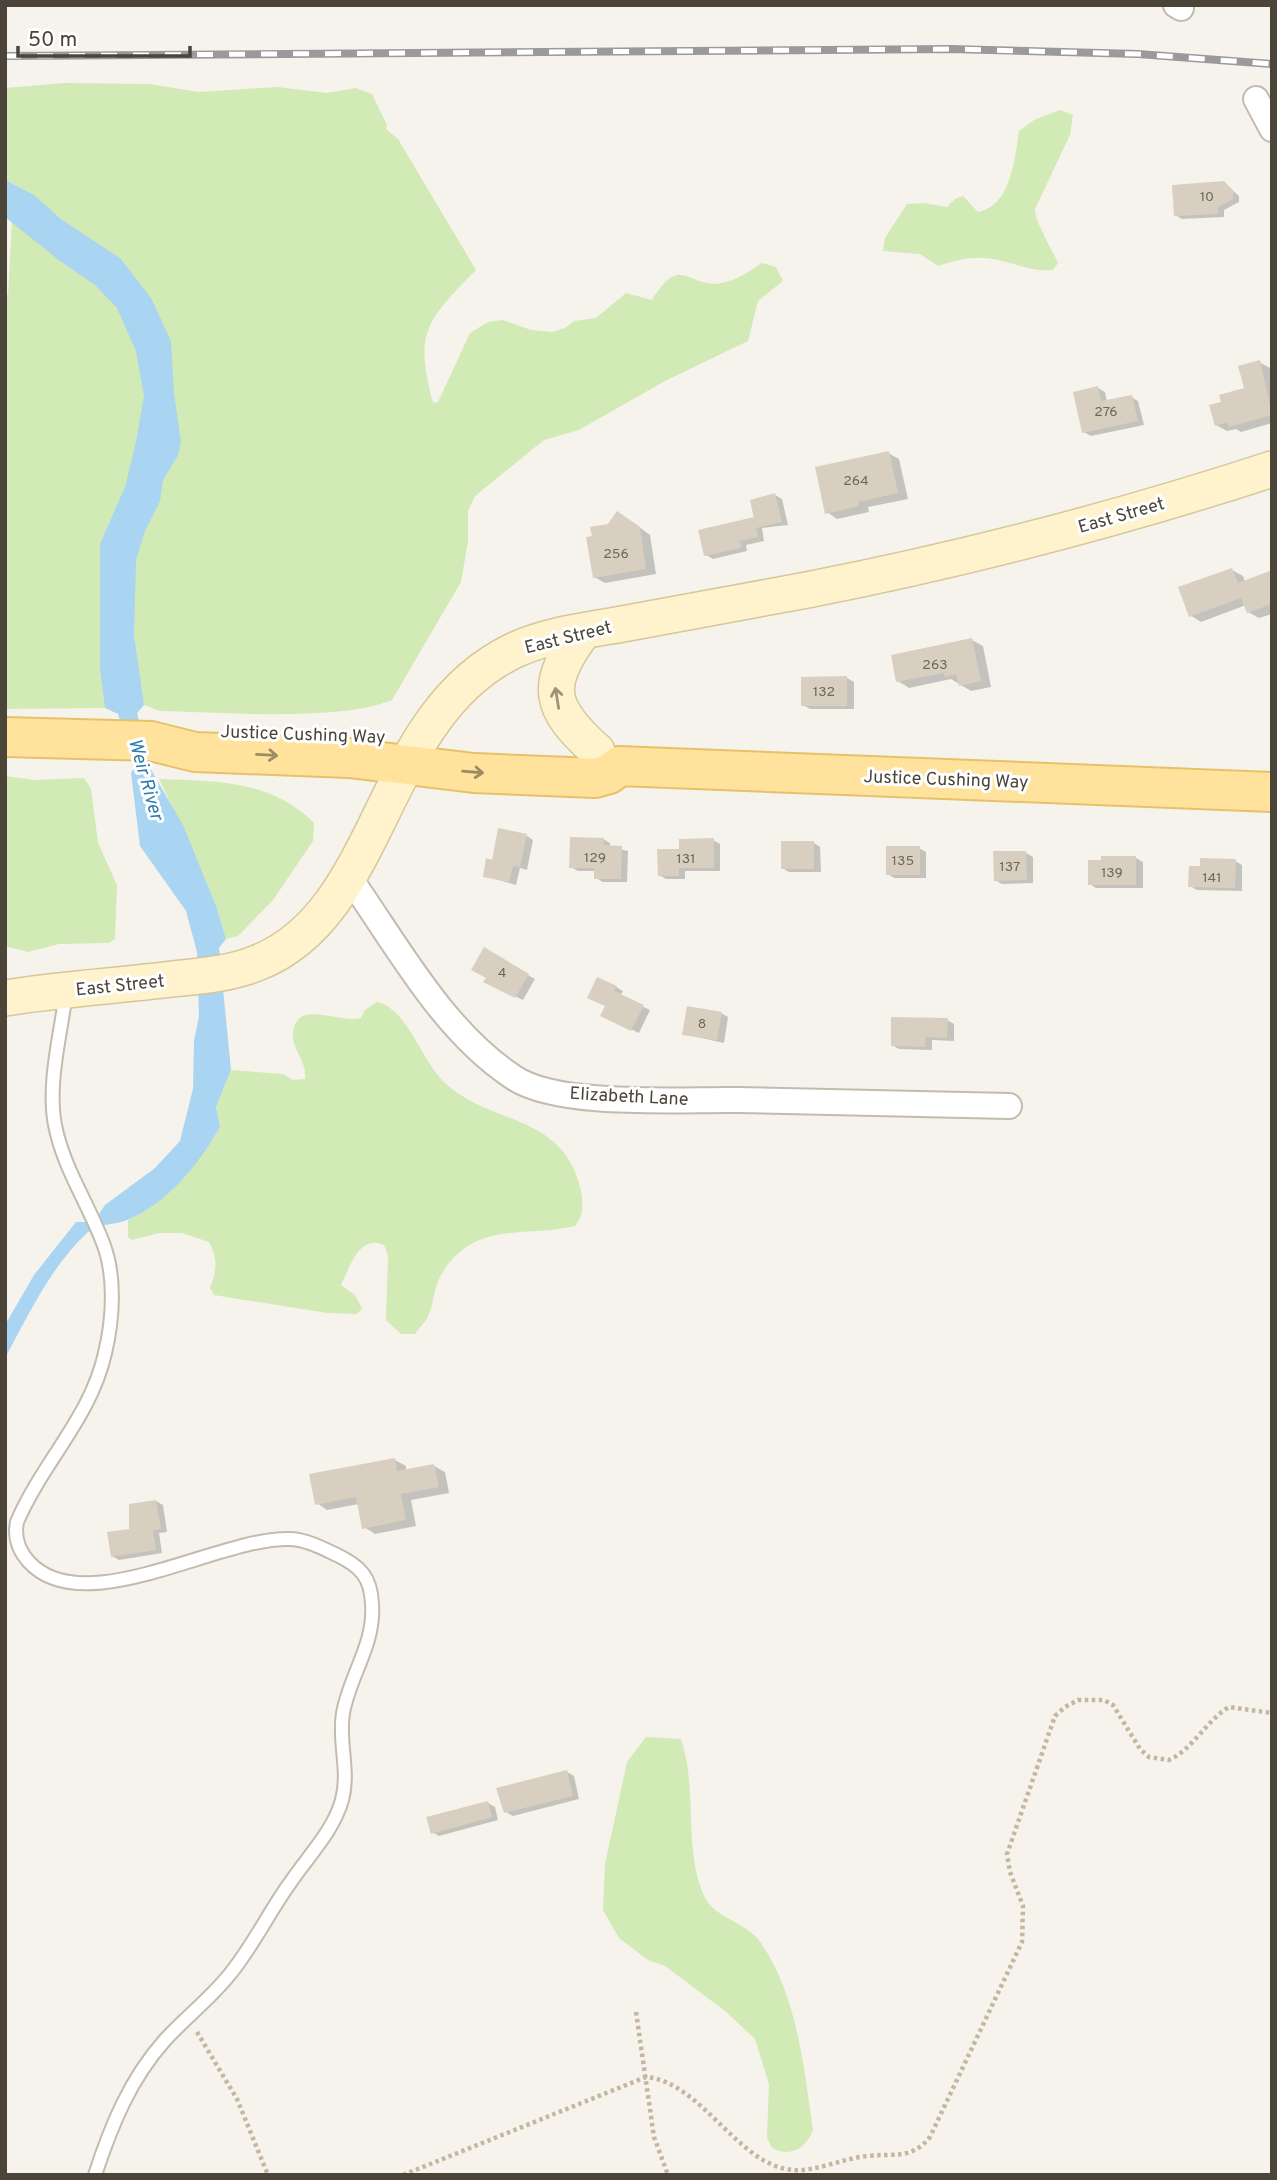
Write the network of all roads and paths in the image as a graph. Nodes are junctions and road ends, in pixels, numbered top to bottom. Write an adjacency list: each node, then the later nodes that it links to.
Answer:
1 (1256, 99): 2 (street)
2 (1272, 129)
3 (1272, 469): 4 (main road, East Street)
4 (584, 631): 6 (main road, East Street); 7 (main road, one-way to 4)
5 (5, 737): 6 (main road, Justice Cushing Way)
6 (413, 753): 7 (main road, Justice Cushing Way); 9 (main road, East Street)
7 (608, 759): 8 (main road, Justice Cushing Way)
8 (1272, 792)
9 (349, 877): 10 (main road, East Street); 12 (street, Elizabeth Lane)
10 (66, 990): 11 (main road, East Street); 13 (lane)
11 (5, 998)
12 (1009, 1106)
13 (10, 1535): 16 (lane)
14 (1272, 1713): 17 (path)
15 (636, 2012): 17 (path)
16 (189, 2016): 18 (lane); 19 (path)
17 (646, 2077): 20 (path); 21 (path)
18 (95, 2175)
19 (268, 2175)
20 (403, 2175)
21 (668, 2175)

